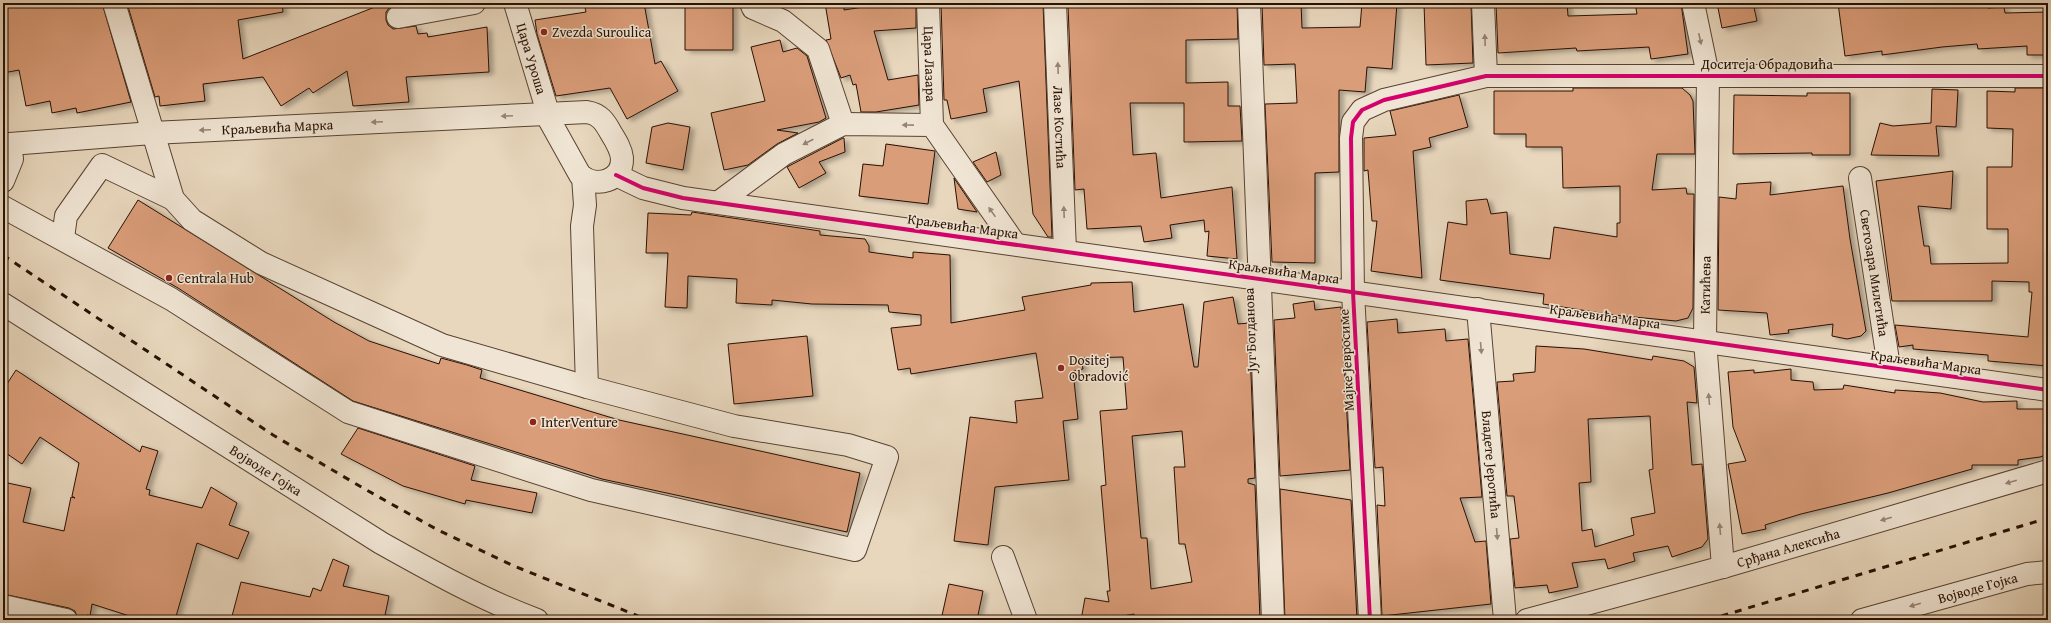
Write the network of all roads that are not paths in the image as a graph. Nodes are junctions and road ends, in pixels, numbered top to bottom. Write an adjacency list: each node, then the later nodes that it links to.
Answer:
1 (114, 3): 17 (street)
2 (474, 3): 10 (street)
3 (515, 3): 14 (street, Цара Уроша)
4 (751, 3): 15 (street)
5 (928, 3): 16 (street, Цара Лазара)
6 (1055, 3): 28 (street, Лазе Костића, one-way to 6)
7 (1249, 3): 29 (street, Југ Богданова)
8 (1483, 3): 12 (street, one-way to 8)
9 (1693, 3): 11 (street, Катићева, one-way to 11)
10 (398, 17)
11 (1708, 75): 12 (street, Доситеја Обрадовића); 13 (street, Доситеја Обрадовића); 33 (street, Катићева)
12 (1486, 76): 30 (street, Мајке Јевросиме)
13 (2048, 76)
14 (547, 113): 17 (street, Краљевића Марка, one-way to 17); 19 (street, Краљевића Марка); 20 (street)
15 (843, 124): 16 (street, one-way to 15); 24 (street, one-way to 24)
16 (932, 125): 27 (street, one-way to 16)
17 (152, 133): 18 (street, Краљевића Марка); 23 (street)
18 (7, 142): 22 (street)
19 (616, 175): 20 (street); 24 (street, Краљевића Марка)
20 (583, 177): 35 (street)
21 (1860, 178): 34 (street, Светозара Милетића)
22 (3, 180)
23 (173, 199): 26 (street); 35 (street)
24 (719, 202): 27 (street, Краљевића Марка)
25 (3, 207): 26 (street)
26 (63, 238): 35 (street)
27 (1015, 244): 28 (street, Краљевића Марка)
28 (1065, 251): 29 (street, Краљевића Марка)
29 (1259, 278): 30 (street, Краљевића Марка); 46 (street, Југ Богданова)
30 (1353, 292): 32 (street, Краљевића Марка); 47 (street, Мајке Јевросиме)
31 (3, 304): 42 (street, Војводе Гојка)
32 (1478, 309): 33 (street, Краљевића Марка); 48 (street, Владете Јеротића, one-way to 48)
33 (1705, 341): 34 (street, Краљевића Марка); 39 (street, Катићева, one-way to 33)
34 (1889, 367): 36 (street, Краљевића Марка)
35 (587, 387)
36 (2048, 390)
37 (2048, 471): 39 (street, Срђана Алексића, one-way to 39)
38 (1003, 557): 45 (street)
39 (1723, 567): 49 (street, Срђана Алексића)
40 (2048, 572): 50 (street, Војводе Гојка, one-way to 50)
41 (3, 606): 43 (street)
42 (515, 616): 44 (street, Војводе Гојка)
43 (66, 620)
44 (537, 620)
45 (1026, 620)
46 (1272, 620)
47 (1370, 620)
48 (1505, 620)
49 (1527, 620)
50 (1862, 620)

